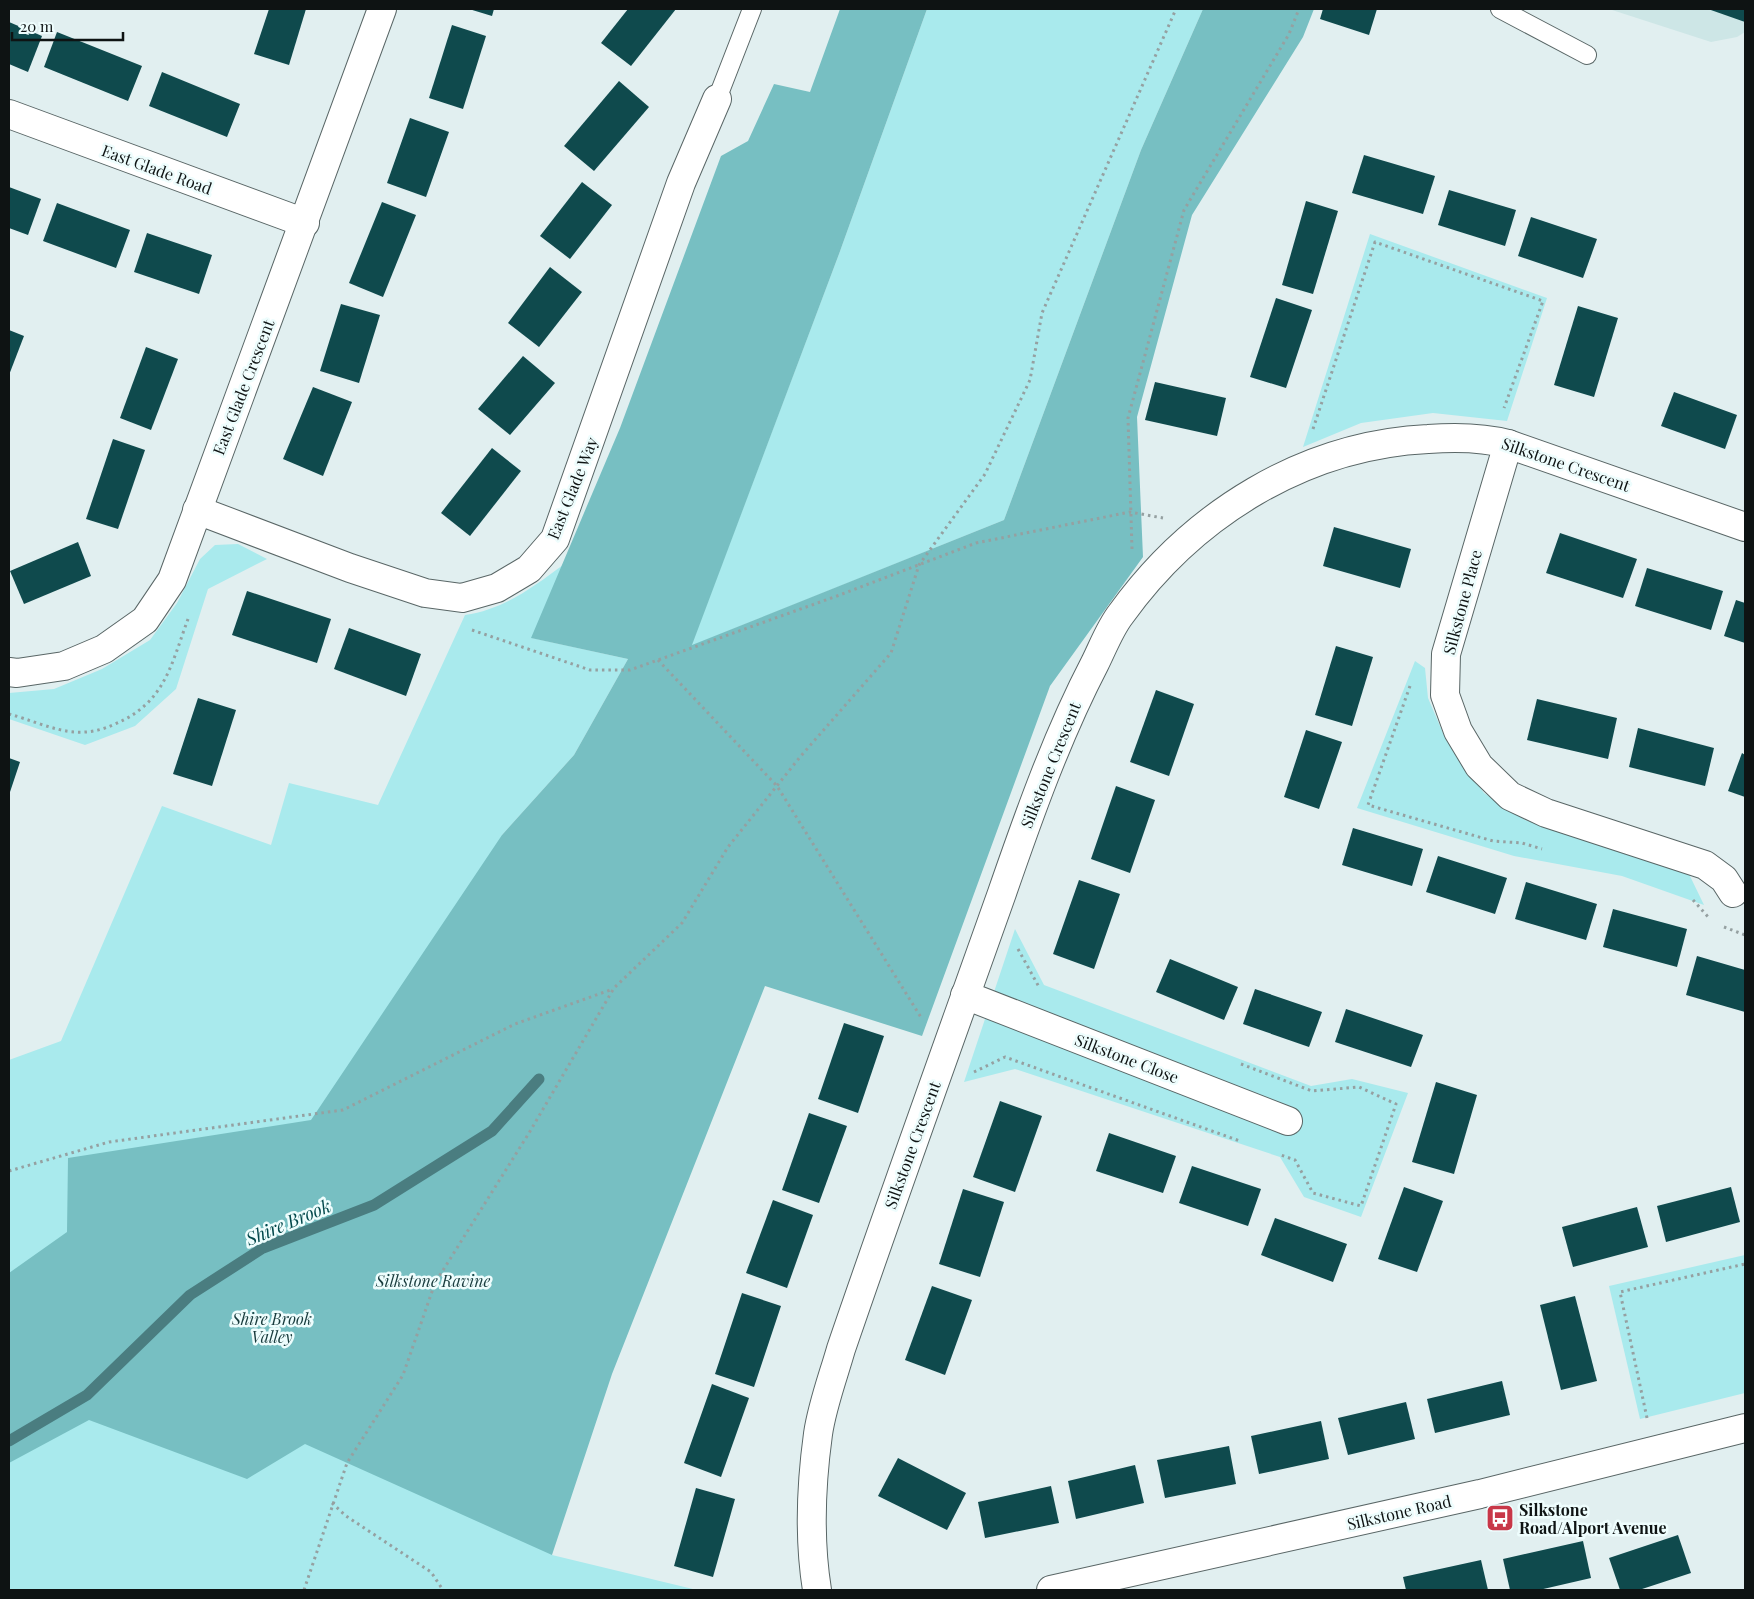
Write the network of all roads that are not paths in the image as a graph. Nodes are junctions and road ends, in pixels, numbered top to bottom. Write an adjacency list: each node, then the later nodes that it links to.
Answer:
1 (382, 9): 7 (street, East Glade Crescent)
2 (752, 9): 5 (lane)
3 (1500, 9): 4 (lane)
4 (1587, 55)
5 (717, 98): 9 (street, East Glade Way)
6 (9, 114): 7 (street, East Glade Road)
7 (305, 224): 9 (street, East Glade Crescent)
8 (1500, 442): 10 (street, Silkstone Crescent); 12 (street, Silkstone Place); 13 (street, Silkstone Crescent)
9 (197, 510): 11 (street, East Glade Crescent)
10 (1745, 527)
11 (9, 672)
12 (1733, 894)
13 (965, 995): 14 (street, Silkstone Close); 16 (street, Silkstone Crescent)
14 (1288, 1121)
15 (1744, 1433): 17 (street, Silkstone Road)
16 (817, 1590)
17 (1051, 1590)

